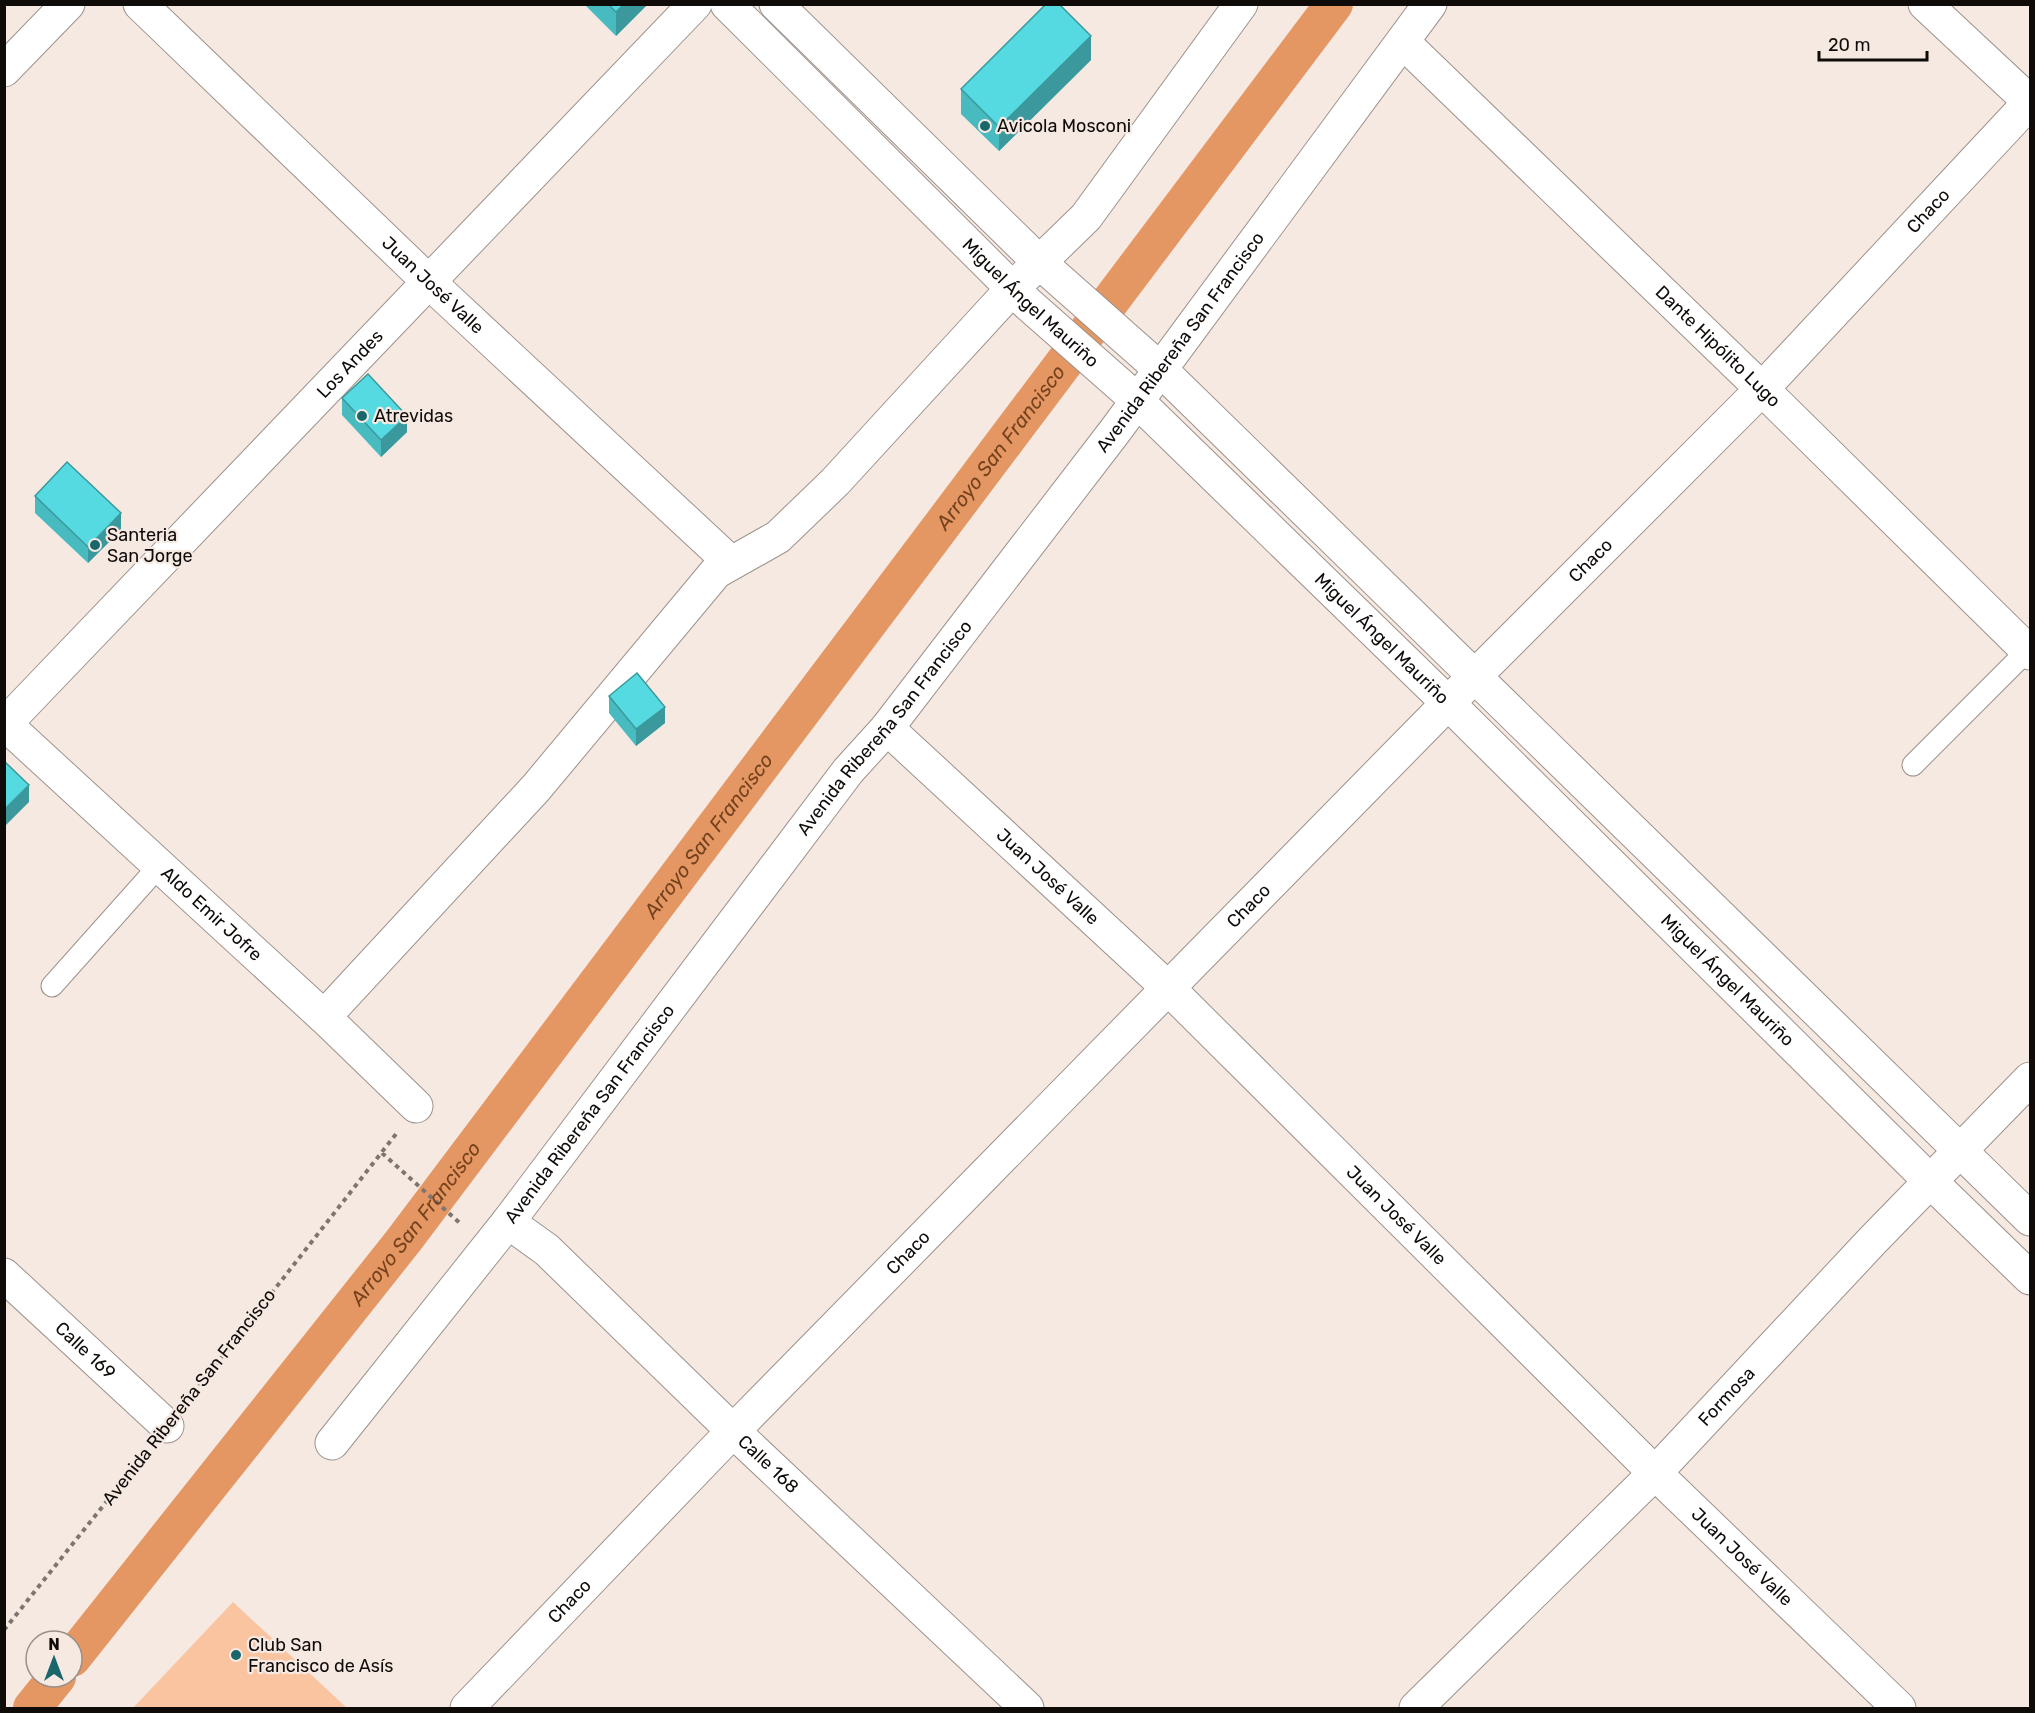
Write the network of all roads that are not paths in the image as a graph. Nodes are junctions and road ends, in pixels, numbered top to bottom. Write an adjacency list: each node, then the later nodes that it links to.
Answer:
1 (68, 4): 10 (street)
2 (140, 4): 13 (street, Juan José Valle)
3 (695, 4): 13 (street, Los Andes)
4 (727, 4): 14 (street, Miguel Ángel Mauriño)
5 (776, 4): 12 (street, Miguel Ángel Mauriño)
6 (1242, 4): 12 (street)
7 (1430, 4): 9 (street, Avenida Ribereña San Francisco)
8 (1925, 4): 11 (street)
9 (1403, 42): 15 (street, Avenida Ribereña San Francisco); 16 (street, Dante Hipólito Lugo)
10 (4, 70)
11 (2031, 102): 16 (street, Chaco)
12 (1044, 267): 14 (street); 15 (street, Miguel Ángel Mauriño)
13 (430, 283): 18 (street, Juan José Valle); 22 (street, Los Andes)
14 (1020, 295): 17 (street, Miguel Ángel Mauriño); 18 (street)
15 (1152, 362): 17 (street, Avenida Ribereña San Francisco); 20 (street, Miguel Ángel Mauriño)
16 (1762, 389): 19 (street, Dante Hipólito Lugo); 20 (street, Chaco)
17 (1128, 393): 21 (street, Miguel Ángel Mauriño); 23 (street, Avenida Ribereña San Francisco)
18 (731, 563): 28 (street)
19 (2029, 651): 24 (lane)
20 (1474, 677): 21 (street, Chaco); 31 (street, Miguel Ángel Mauriño)
21 (1448, 703): 27 (street, Chaco); 32 (street, Miguel Ángel Mauriño)
22 (5, 724): 25 (street, Aldo Emir Jofre)
23 (887, 728): 27 (street, Juan José Valle); 34 (street, Avenida Ribereña San Francisco)
24 (1913, 765)
25 (159, 866): 26 (lane); 28 (street, Aldo Emir Jofre)
26 (52, 986)
27 (1168, 988): 38 (street, Chaco); 40 (street, Juan José Valle)
28 (324, 1017): 30 (street, Aldo Emir Jofre)
29 (2031, 1079): 31 (street, Formosa)
30 (416, 1106)
31 (1961, 1150): 32 (street, Formosa); 33 (street, Miguel Ángel Mauriño)
32 (1930, 1181): 36 (street, Miguel Ángel Mauriño); 40 (street, Formosa)
33 (2031, 1219)
34 (508, 1222): 38 (street, Calle 168); 39 (street, Avenida Ribereña San Francisco)
35 (4, 1275): 37 (street, Calle 169)
36 (2031, 1278)
37 (166, 1426)
38 (733, 1431): 41 (street, Chaco); 42 (street, Calle 168)
39 (332, 1443)
40 (1655, 1473): 43 (street, Formosa); 44 (street, Juan José Valle)
41 (467, 1708)
42 (1027, 1708)
43 (1416, 1708)
44 (1899, 1708)

